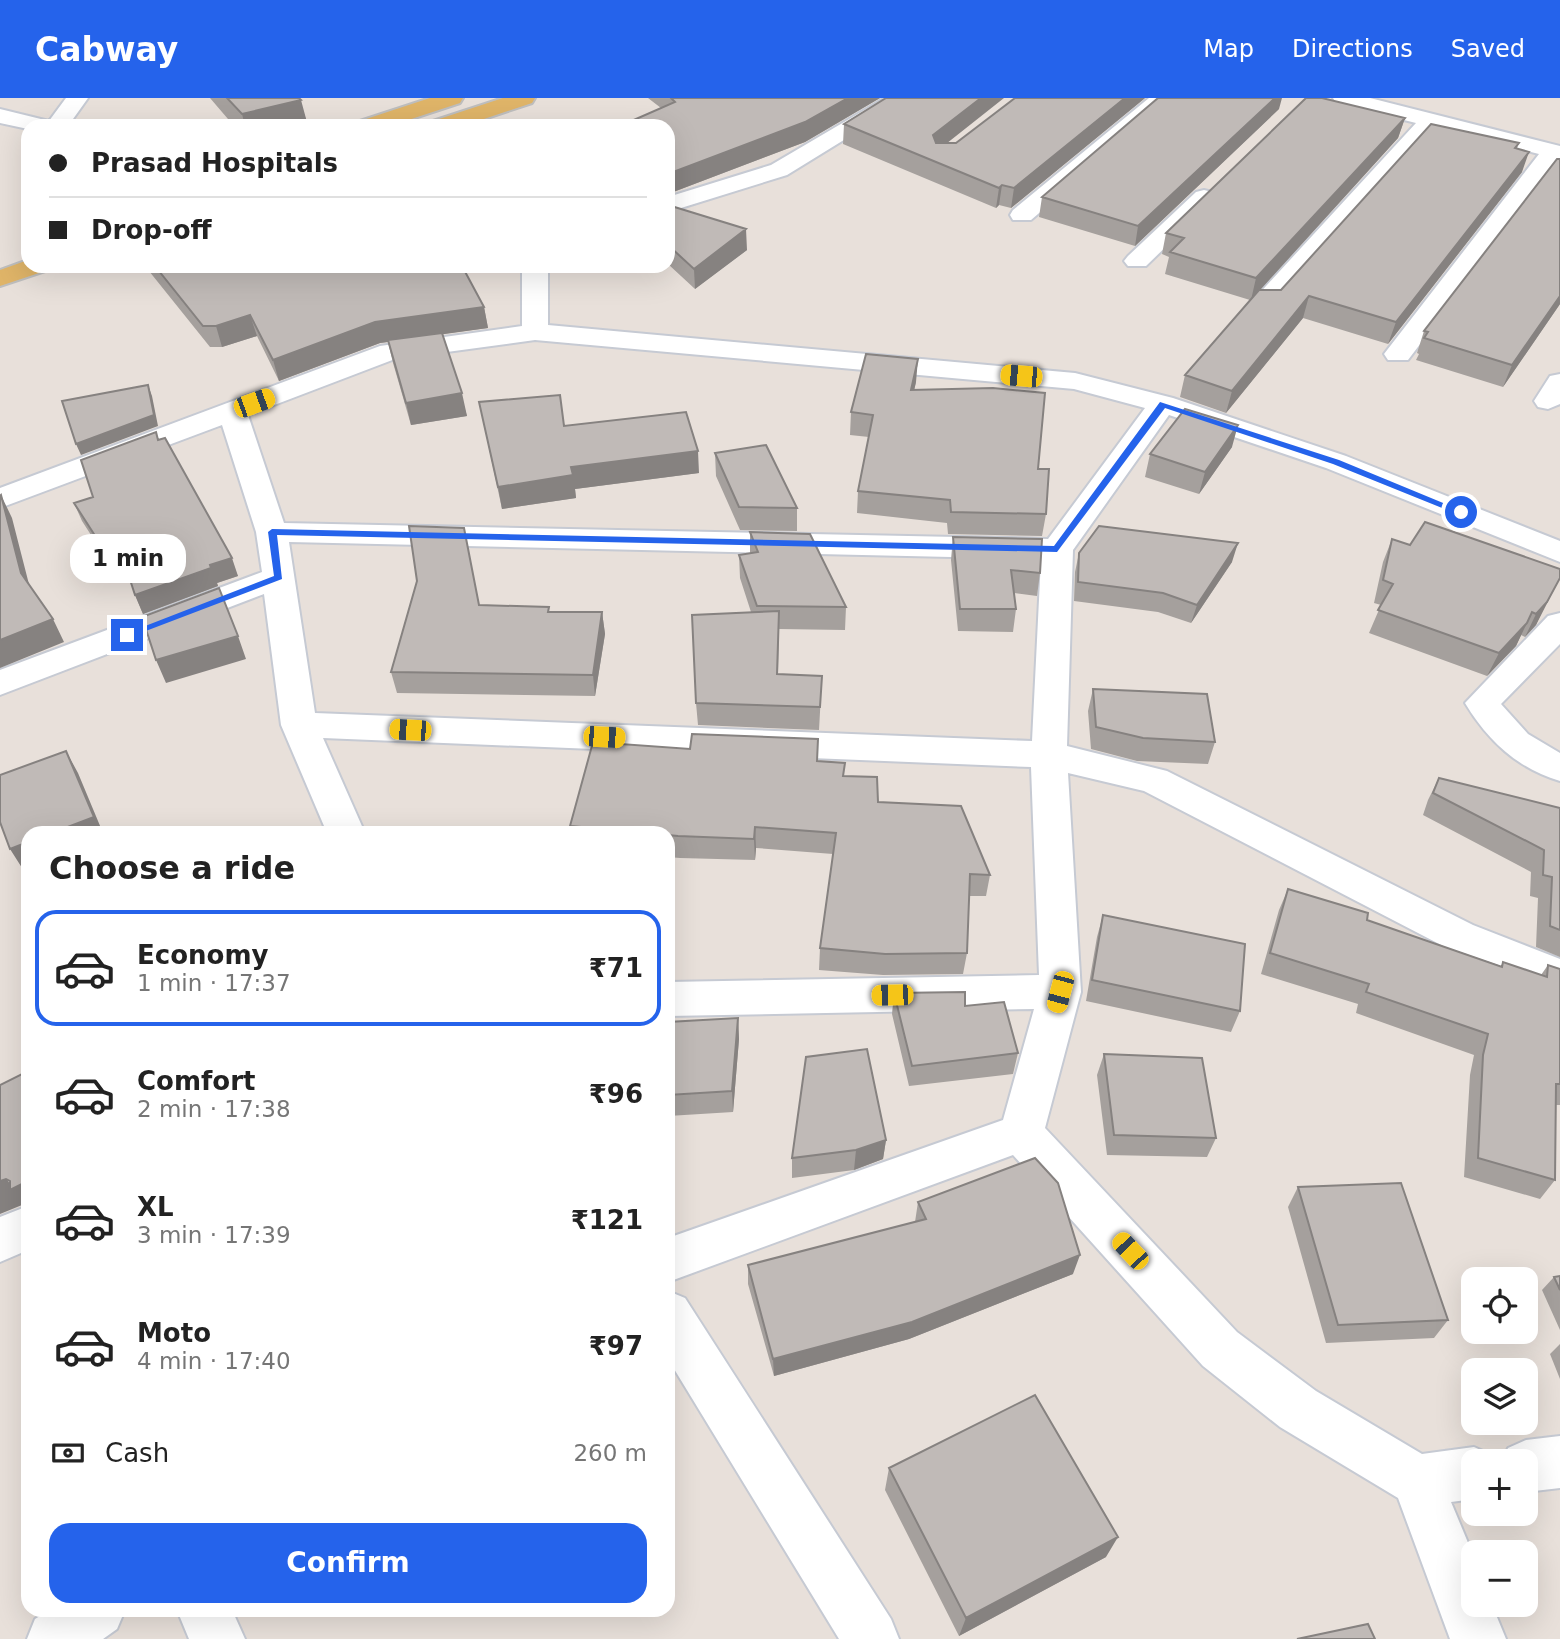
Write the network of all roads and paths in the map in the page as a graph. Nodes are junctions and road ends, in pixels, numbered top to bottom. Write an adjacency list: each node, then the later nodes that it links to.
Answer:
1 (77, 98): 8 (street)
2 (452, 98): 9 (main road)
3 (524, 98): 10 (main road)
4 (901, 98): 15 (street)
5 (1162, 98): 16 (street)
6 (1344, 98): 11 (street)
7 (0, 116): 12 (street)
8 (63, 119)
9 (389, 119)
10 (462, 119)
11 (1431, 120): 13 (street); 21 (street)
12 (21, 121)
13 (1556, 152): 23 (street)
14 (1217, 184): 17 (street)
15 (675, 203)
16 (1022, 215)
17 (1137, 261)
18 (21, 271): 20 (main road)
19 (535, 273): 22 (street)
20 (0, 278)
21 (1264, 304)
22 (535, 332): 24 (street); 25 (street)
23 (1398, 354)
24 (1163, 404): 28 (street); 29 (street)
25 (232, 411): 26 (street); 27 (street)
26 (0, 499)
27 (272, 532): 28 (street); 30 (street)
28 (1057, 549): 34 (street)
29 (1560, 552)
30 (279, 577): 32 (street); 33 (street)
31 (1560, 624): 35 (street)
32 (0, 683)
33 (299, 725): 34 (street); 36 (street)
34 (1049, 755): 37 (street); 38 (street)
35 (1560, 768)
36 (343, 826)
37 (1560, 976)
38 (1060, 992): 39 (street); 40 (street)
39 (675, 999)
40 (1021, 1133): 43 (street); 48 (street)
41 (21, 1230): 42 (street)
42 (0, 1240)
43 (675, 1257)
44 (675, 1325): 53 (street)
45 (1560, 1462): 46 (street)
46 (1538, 1465)
47 (1461, 1475): 48 (street)
48 (1418, 1480): 54 (street)
49 (88, 1617): 51 (street)
50 (207, 1617): 52 (street)
51 (55, 1639)
52 (217, 1639)
53 (871, 1639)
54 (1478, 1639)

